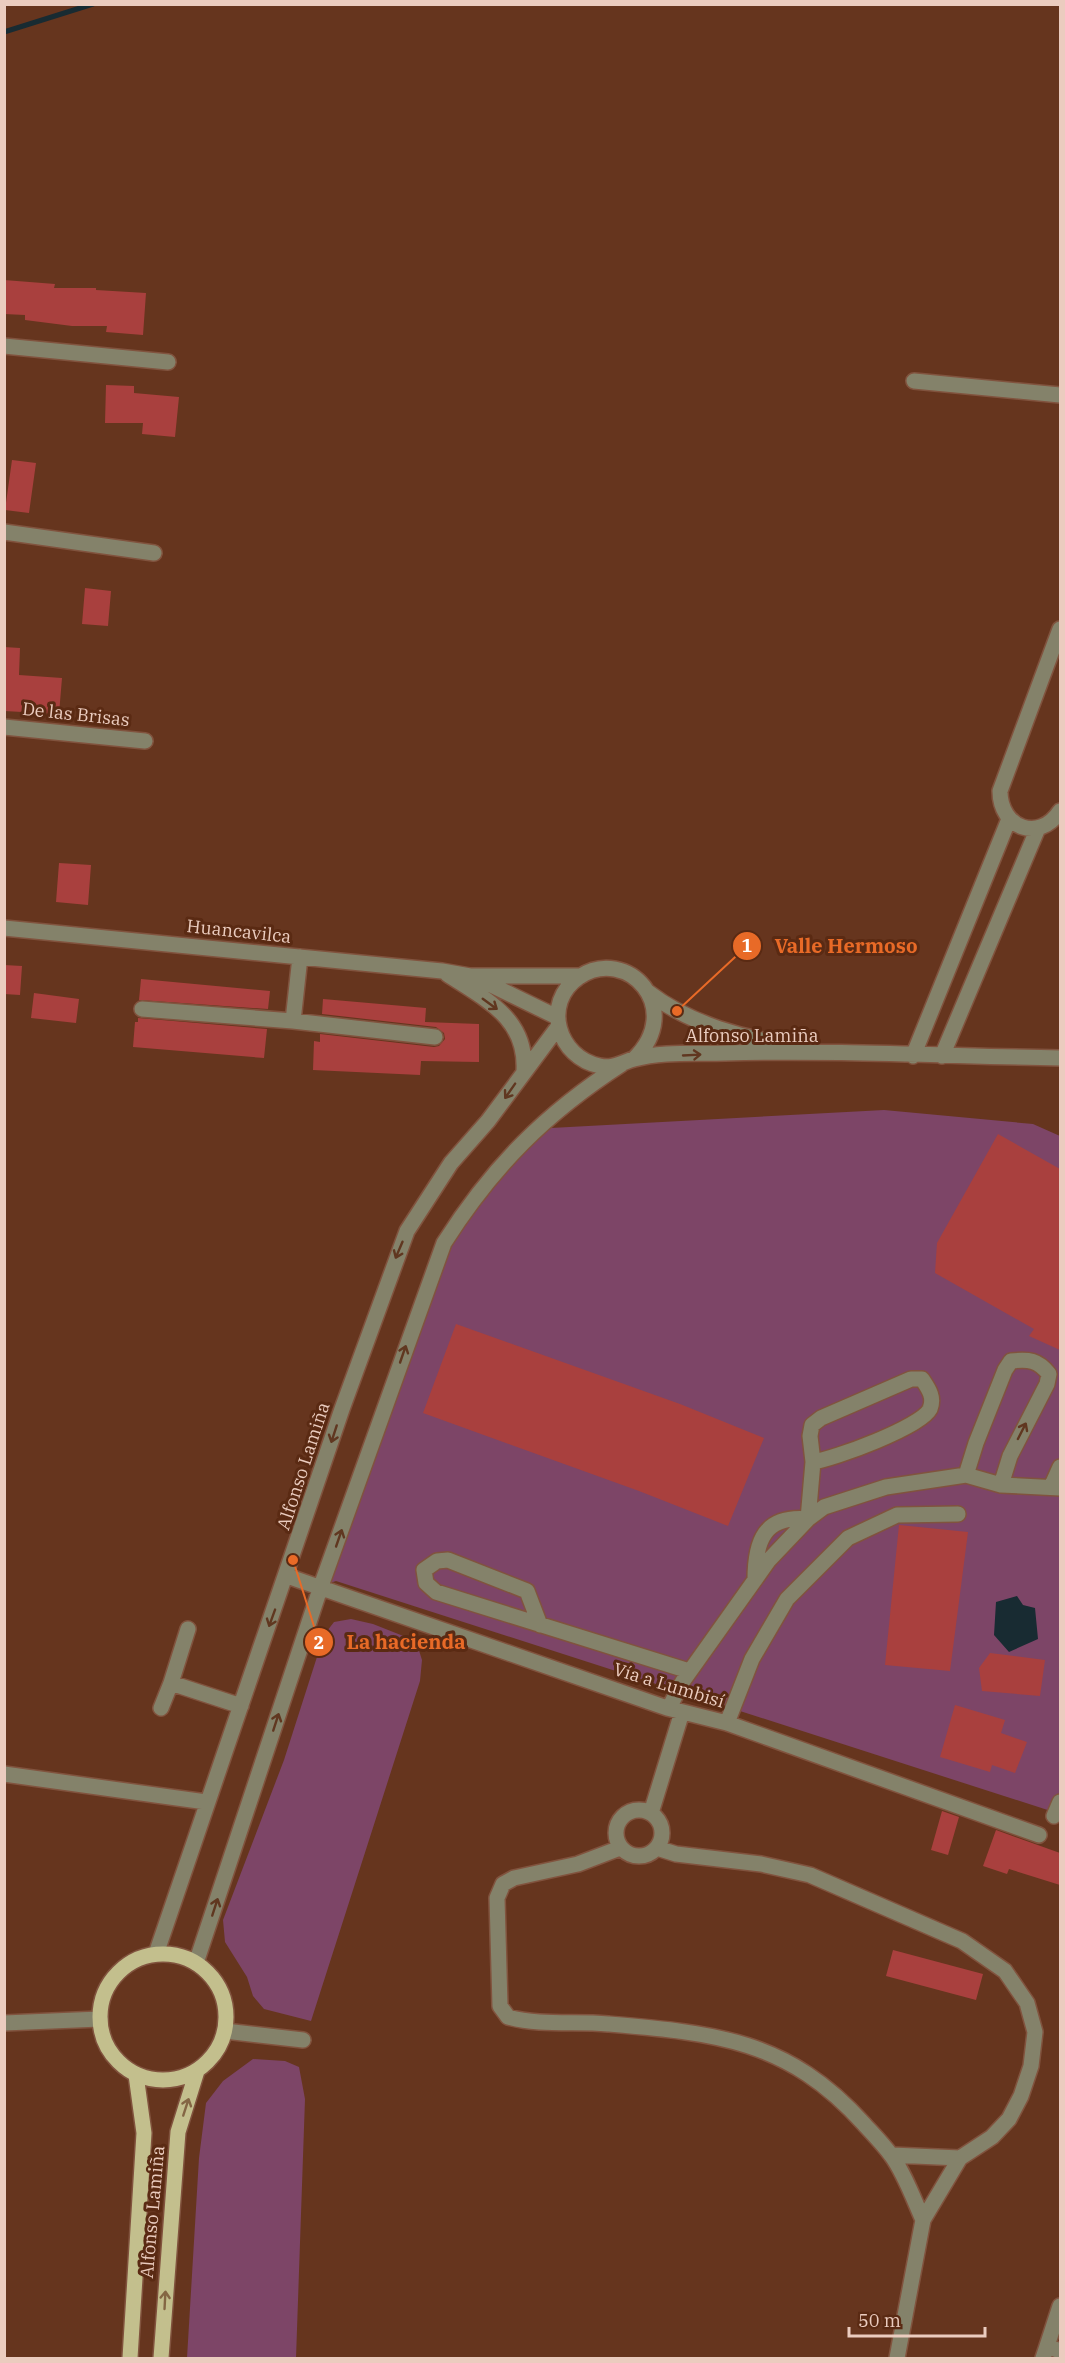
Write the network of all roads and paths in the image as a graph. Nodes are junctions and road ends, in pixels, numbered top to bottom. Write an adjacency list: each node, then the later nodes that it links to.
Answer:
1 (4, 346): 2 (street)
2 (168, 362)
3 (914, 381): 4 (street)
4 (1060, 395)
5 (4, 532): 6 (street)
6 (154, 553)
7 (1060, 629): 11 (street)
8 (4, 726): 9 (street, De las Brisas)
9 (145, 741)
10 (1060, 811): 12 (street)
11 (1009, 819): 12 (street); 24 (street)
12 (1038, 828): 25 (street)
13 (4, 928): 14 (street, Huancavilca)
14 (300, 957): 15 (street, Huancavilca); 20 (street)
15 (442, 971): 16 (street, Huancavilca); 28 (street, one-way to 28)
16 (470, 976): 17 (street, Huancavilca); 21 (street, Huancavilca)
17 (581, 976): 18 (street); 21 (street)
18 (648, 992): 23 (street, Alfonso Lamiña); 27 (street)
19 (142, 1009): 20 (street)
20 (293, 1021): 22 (street)
21 (557, 1022): 27 (street); 28 (street, Alfonso Lamiña)
22 (435, 1037)
23 (870, 1055): 24 (street, Alfonso Lamiña); 27 (street, Alfonso Lamiña, one-way to 23)
24 (913, 1056): 25 (street, Alfonso Lamiña)
25 (942, 1056): 26 (street, Alfonso Lamiña)
26 (1060, 1058)
27 (628, 1062): 38 (street, one-way to 27)
28 (524, 1071): 36 (street, Alfonso Lamiña, one-way to 36)
29 (813, 1462): 29 (street); 35 (street)
30 (1060, 1467): 33 (street)
31 (966, 1475): 32 (street); 32 (street, one-way to 31); 35 (street)
32 (1001, 1485): 33 (street)
33 (1056, 1488)
34 (958, 1514): 46 (street)
35 (808, 1519): 37 (street); 37 (street)
36 (287, 1576): 38 (street, Vía a Lumbisí); 43 (street, Alfonso Lamiña, one-way to 43)
37 (755, 1580): 41 (street)
38 (321, 1586): 45 (street, Vía a Lumbisí); 54 (street, one-way to 38)
39 (540, 1625): 39 (street); 41 (street)
40 (188, 1629): 42 (street)
41 (689, 1671): 45 (street)
42 (171, 1683): 43 (street); 44 (street)
43 (240, 1706): 48 (street, Alfonso Lamiña)
44 (161, 1708)
45 (676, 1710): 46 (street, Vía a Lumbisí); 49 (street)
46 (727, 1723): 50 (street, Vía a Lumbisí)
47 (4, 1774): 48 (street)
48 (206, 1802): 53 (street, Alfonso Lamiña)
49 (651, 1813): 51 (street); 52 (street)
50 (1039, 1835)
51 (620, 1848): 52 (street); 61 (street)
52 (657, 1848): 62 (street)
53 (156, 1954): 54 (main road); 55 (main road)
54 (196, 1963): 57 (main road)
55 (100, 2019): 56 (street); 60 (main road)
56 (4, 2023)
57 (225, 2031): 58 (street); 59 (main road)
58 (303, 2040)
59 (197, 2071): 60 (main road); 67 (main road, Alfonso Lamiña, one-way to 59)
60 (136, 2075): 66 (main road, Alfonso Lamiña)
61 (892, 2155): 62 (street); 63 (street)
62 (960, 2158): 63 (street)
63 (923, 2220): 68 (street)
64 (1060, 2306): 65 (street)
65 (1050, 2352)
66 (130, 2358)
67 (161, 2358)
68 (897, 2358)

